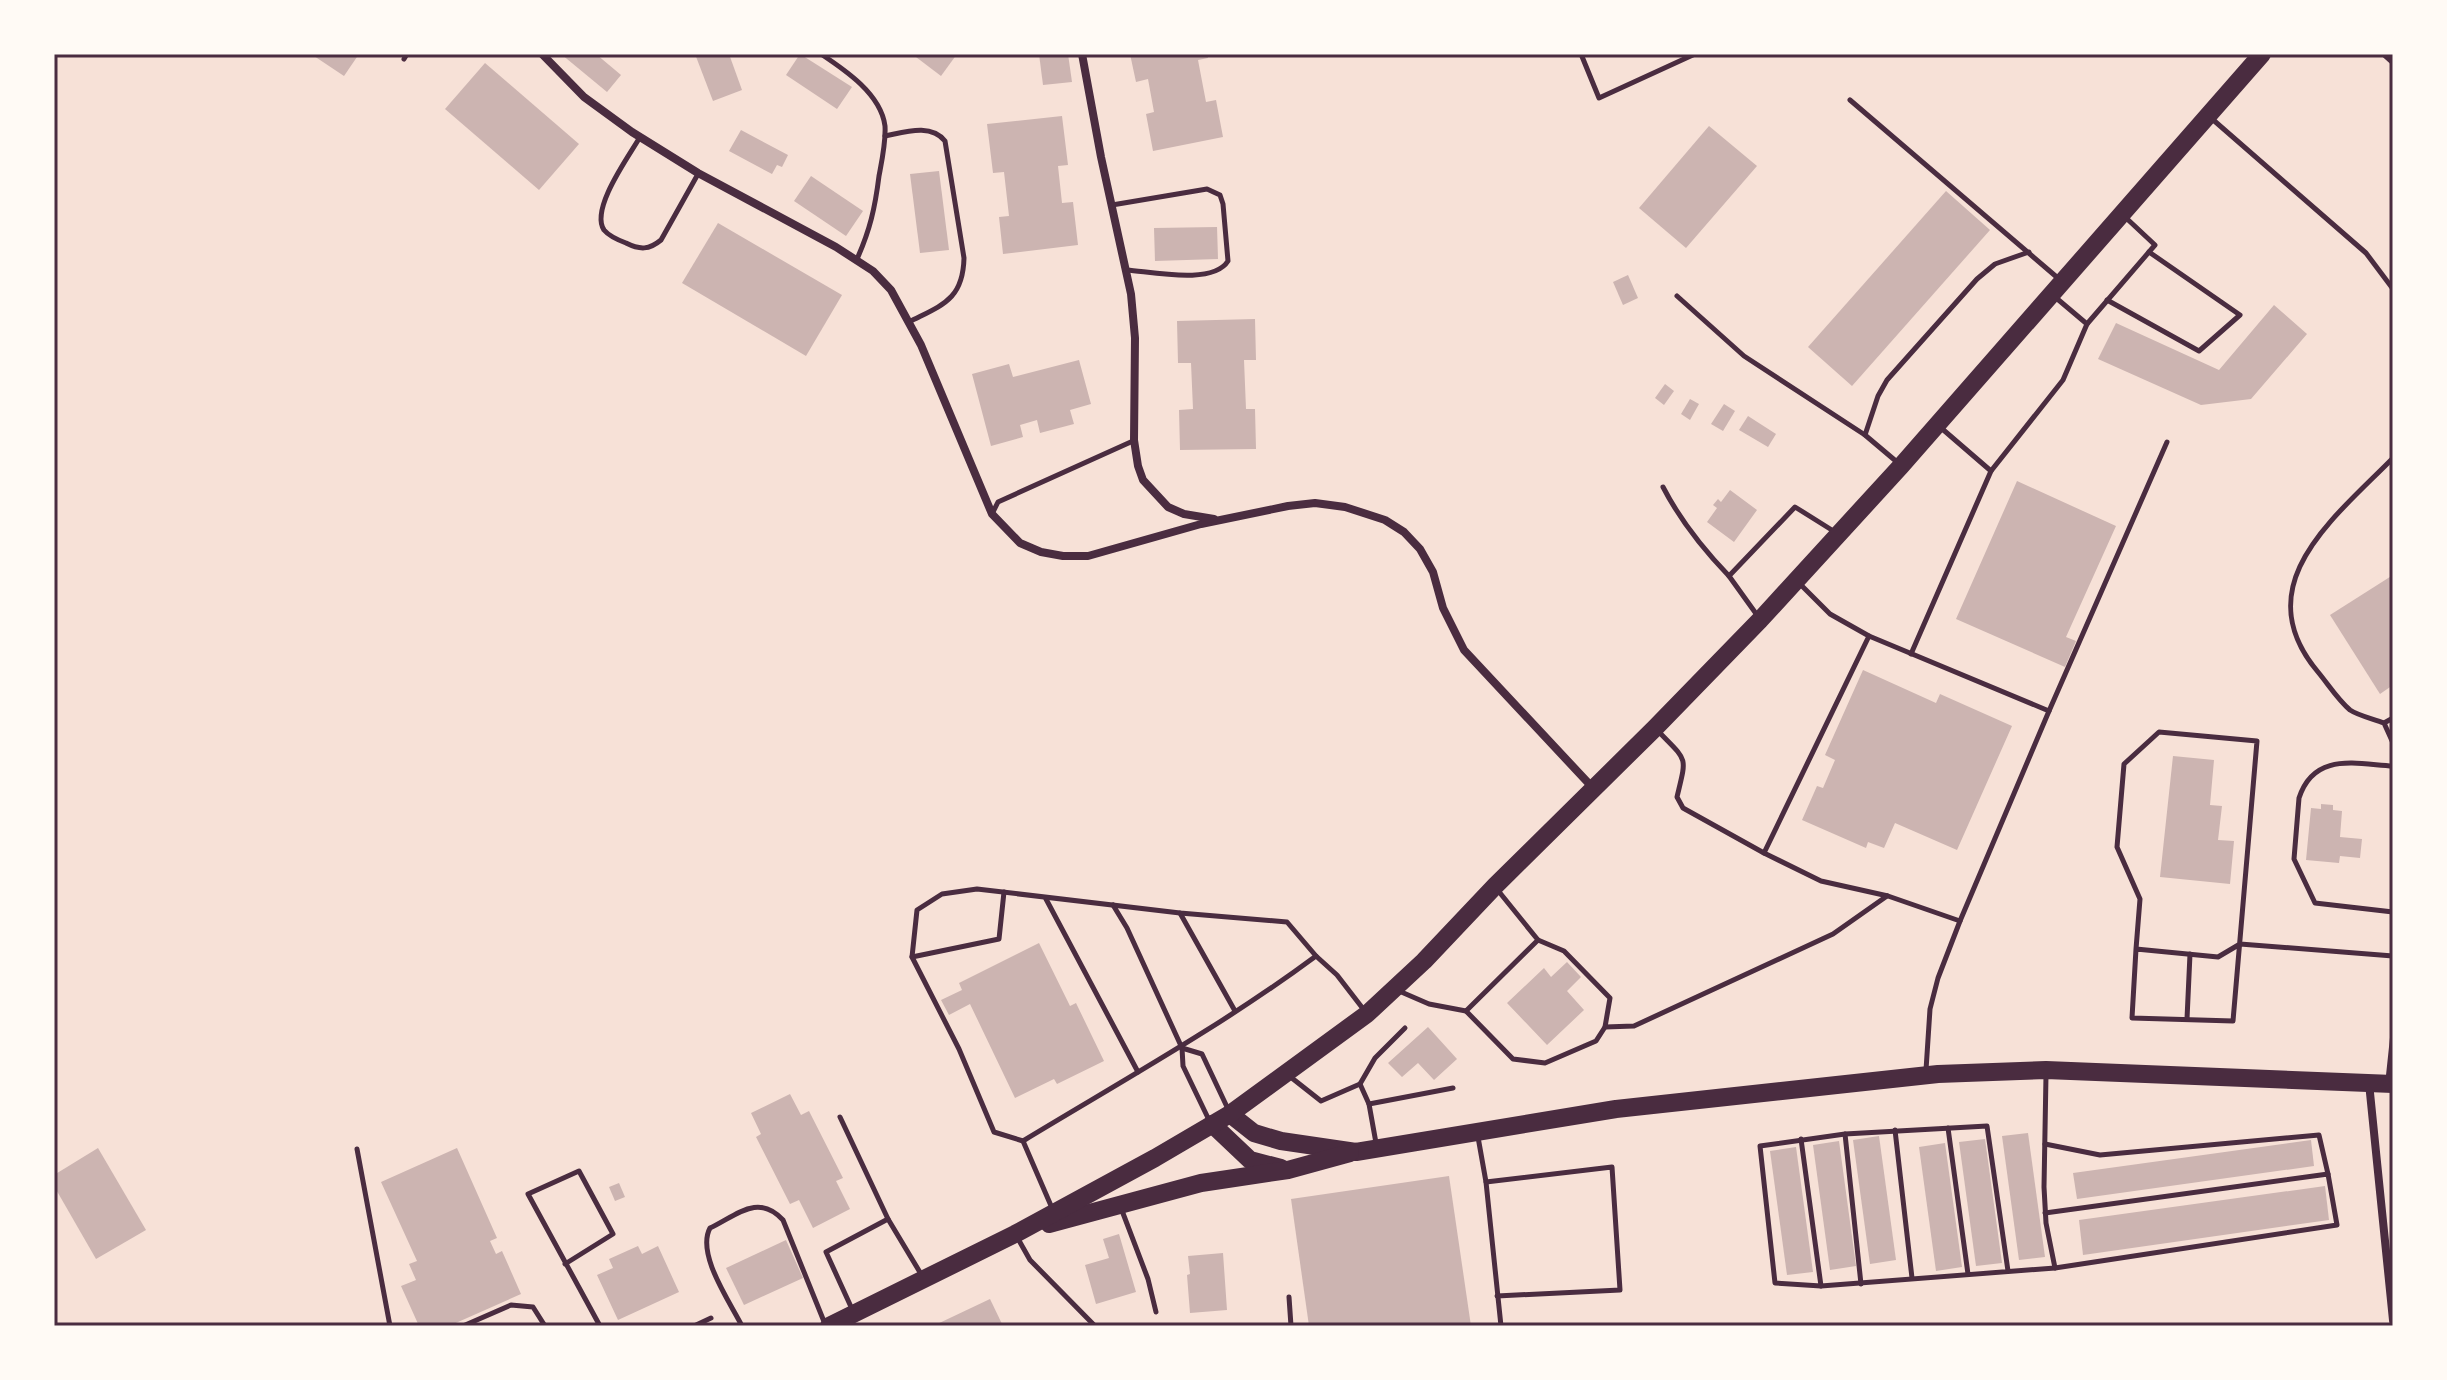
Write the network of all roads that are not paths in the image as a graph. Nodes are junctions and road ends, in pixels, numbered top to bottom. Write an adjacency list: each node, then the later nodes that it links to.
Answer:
1 (542, 54): 12 (street)
2 (821, 54): 11 (lane)
3 (1082, 54): 14 (street)
4 (1581, 54): 5 (lane)
5 (1695, 54)
6 (2262, 54): 10 (main road)
7 (2383, 54): 8 (lane)
8 (2393, 63)
9 (1850, 100): 16 (lane)
10 (2209, 116): 15 (main road); 21 (lane)
11 (885, 136): 18 (lane); 24 (lane)
12 (640, 137): 13 (street); 13 (lane)
13 (698, 173): 18 (street)
14 (1112, 205): 19 (street); 19 (lane)
15 (2122, 214): 17 (lane); 20 (main road)
16 (2030, 252): 20 (lane); 27 (lane)
17 (2149, 252): 23 (lane); 23 (lane)
18 (857, 259): 24 (street)
19 (1127, 270): 28 (street)
20 (2056, 288): 25 (lane); 26 (main road)
21 (2393, 289)
22 (1677, 296): 27 (lane)
23 (2107, 300): 25 (lane)
24 (909, 322): 34 (street)
25 (2087, 324): 32 (lane)
26 (1937, 424): 31 (main road); 32 (lane)
27 (1865, 435): 31 (lane)
28 (1134, 440): 34 (lane); 35 (street)
29 (2167, 442): 42 (lane)
30 (2393, 458): 44 (lane)
31 (1901, 466): 36 (main road)
32 (1991, 471): 41 (lane)
33 (1663, 487): 37 (lane)
34 (992, 514): 35 (street)
35 (1223, 520): 48 (street)
36 (1839, 534): 37 (lane); 38 (main road)
37 (1729, 576): 39 (lane)
38 (1796, 581): 39 (main road); 40 (lane)
39 (1760, 620): 45 (main road)
40 (1869, 636): 41 (lane); 49 (lane)
41 (1911, 654): 42 (lane)
42 (2049, 711): 57 (lane)
43 (2393, 718): 44 (lane)
44 (2384, 723): 46 (lane)
45 (1655, 728): 48 (main road); 49 (lane)
46 (2393, 743)
47 (2393, 766): 55 (lane)
48 (1594, 789): 50 (main road)
49 (1764, 853): 52 (lane)
50 (1495, 886): 58 (lane); 65 (main road)
51 (1004, 892): 53 (lane); 64 (lane); 64 (lane)
52 (1888, 896): 57 (lane); 70 (lane)
53 (1046, 898): 54 (lane); 75 (lane)
54 (1113, 905): 56 (lane); 73 (lane)
55 (2393, 912)
56 (1180, 913): 62 (lane); 66 (lane)
57 (1960, 921): 77 (lane)
58 (1538, 940): 67 (lane); 70 (lane)
59 (2240, 944): 60 (lane); 61 (lane); 63 (lane); 69 (lane)
60 (2136, 949): 61 (lane); 69 (lane)
61 (2190, 954): 69 (lane)
62 (1316, 956): 66 (lane); 68 (lane)
63 (2393, 956)
64 (912, 957): 90 (lane)
65 (1394, 989): 67 (lane); 68 (main road)
66 (1235, 1011): 73 (lane)
67 (1466, 1011): 70 (lane)
68 (1367, 1014): 76 (main road)
69 (2187, 1019)
70 (1605, 1027)
71 (1405, 1028): 78 (lane)
72 (2393, 1033): 79 (lane)
73 (1182, 1048): 75 (lane); 82 (lane); 84 (lane)
74 (2046, 1070): 77 (main road); 79 (main road); 91 (lane)
75 (1138, 1072): 90 (lane)
76 (1286, 1073): 78 (lane); 82 (main road)
77 (1925, 1075): 87 (main road)
78 (1360, 1084): 81 (lane)
79 (2383, 1084): 116 (street)
80 (1453, 1088): 81 (lane)
81 (1369, 1104): 92 (lane)
82 (1230, 1114): 84 (main road); 94 (main road)
83 (840, 1117): 101 (lane)
84 (1212, 1124): 95 (main road); 99 (main road)
85 (1948, 1128): 86 (lane); 105 (lane); 106 (lane)
86 (1895, 1130): 88 (lane); 107 (lane)
87 (1477, 1132): 92 (main road); 97 (lane)
88 (1845, 1134): 89 (lane); 109 (lane)
89 (1801, 1139): 110 (lane); 110 (lane)
90 (1023, 1141): 99 (lane)
91 (2045, 1144): 96 (lane); 100 (lane)
92 (1377, 1148): 94 (main road)
93 (357, 1149): 117 (lane)
94 (1356, 1152): 95 (main road)
95 (1288, 1170): 98 (main road)
96 (2328, 1174): 100 (lane); 104 (lane)
97 (1486, 1182): 111 (lane); 111 (lane)
98 (1119, 1203): 102 (main road); 113 (lane)
99 (1054, 1212): 102 (main road)
100 (2045, 1213): 104 (lane)
101 (888, 1219): 108 (lane); 114 (lane)
102 (1015, 1234): 108 (main road); 124 (lane)
103 (565, 1264): 103 (lane); 120 (lane)
104 (2055, 1268): 105 (lane)
105 (2008, 1271): 106 (lane)
106 (1968, 1274): 107 (lane)
107 (1912, 1278): 109 (lane)
108 (924, 1279): 114 (main road)
109 (1861, 1284): 110 (lane)
110 (1821, 1286)
111 (1497, 1296): 126 (lane)
112 (1289, 1297): 125 (lane)
113 (1156, 1312)
114 (854, 1314): 123 (main road)
115 (711, 1318): 121 (lane)
116 (2393, 1320)
117 (390, 1326)
118 (463, 1326): 119 (lane)
119 (545, 1326)
120 (600, 1326)
121 (694, 1326)
122 (742, 1326): 123 (lane)
123 (828, 1326)
124 (1095, 1326)
125 (1291, 1326)
126 (1501, 1326)

